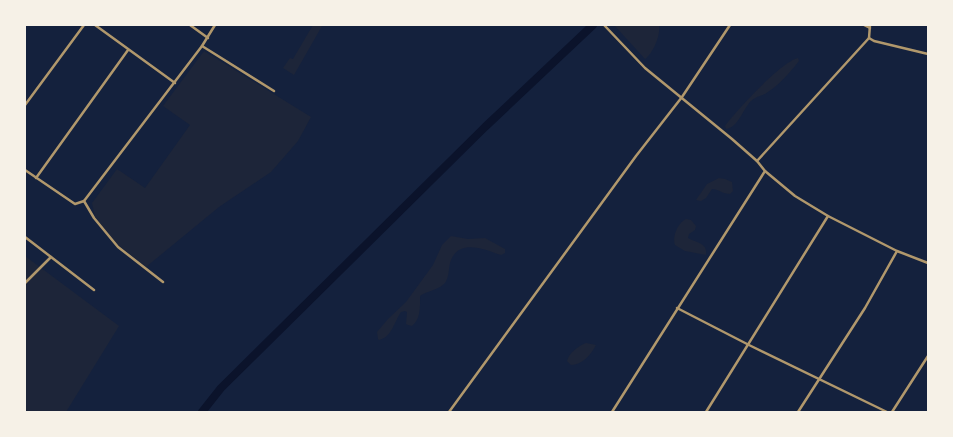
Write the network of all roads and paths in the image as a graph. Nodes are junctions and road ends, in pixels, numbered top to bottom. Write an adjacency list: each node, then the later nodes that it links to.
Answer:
1 (84, 25): 17 (street)
2 (95, 25): 12 (street)
3 (190, 25): 9 (street)
4 (215, 25): 9 (street)
5 (604, 25): 16 (street)
6 (730, 25): 16 (street)
7 (864, 25): 8 (street)
8 (870, 27): 10 (street)
9 (208, 38): 11 (street)
10 (870, 38): 13 (street); 18 (street)
11 (202, 46): 14 (street); 15 (street)
12 (128, 50): 14 (street); 21 (street)
13 (928, 54)
14 (175, 83): 22 (street)
15 (274, 90)
16 (682, 97): 18 (street); 35 (street)
17 (25, 105)
18 (757, 161): 20 (street)
19 (25, 170): 21 (street)
20 (765, 171): 23 (street); 31 (street)
21 (36, 178): 22 (street)
22 (84, 202): 28 (street)
23 (828, 216): 25 (street); 32 (street)
24 (25, 237): 26 (street)
25 (897, 251): 27 (street); 34 (street)
26 (51, 257): 29 (street); 30 (street)
27 (928, 263)
28 (163, 282)
29 (25, 283)
30 (94, 290)
31 (677, 308): 32 (street); 36 (street)
32 (749, 345): 34 (street); 37 (street)
33 (928, 356): 40 (street)
34 (819, 378): 38 (street); 39 (street)
35 (449, 412)
36 (612, 412)
37 (706, 412)
38 (798, 412)
39 (887, 412)
40 (892, 412)

